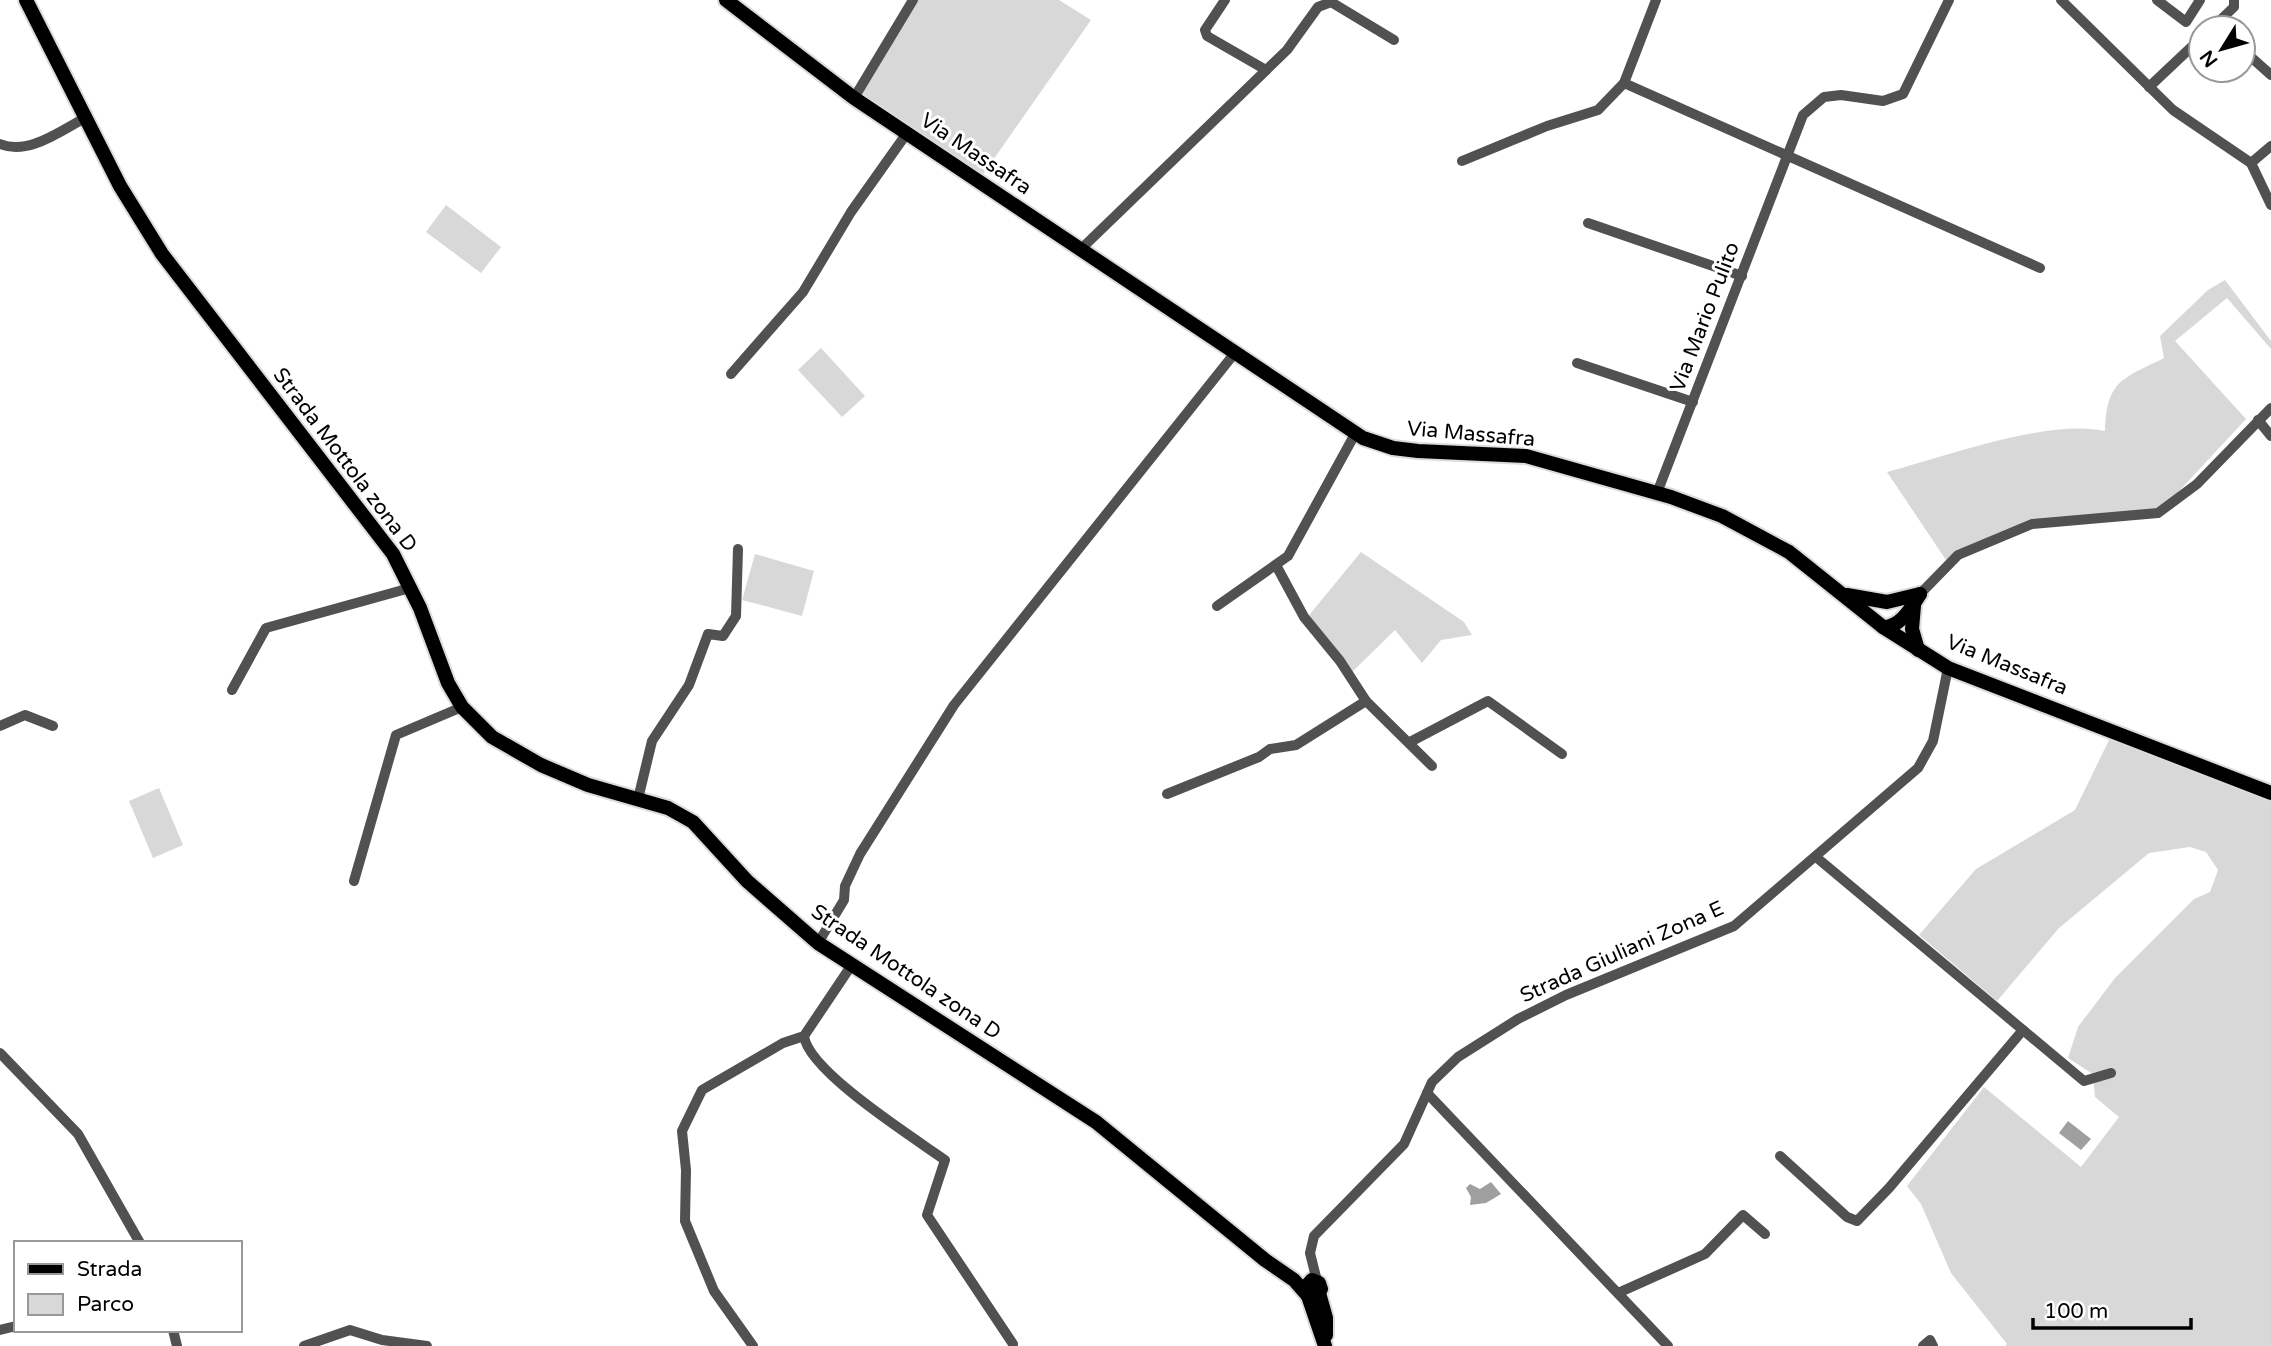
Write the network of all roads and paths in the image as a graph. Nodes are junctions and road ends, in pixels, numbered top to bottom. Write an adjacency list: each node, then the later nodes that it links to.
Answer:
1 (26, 0): 18 (main road, Strada Mottola zona D)
2 (726, 0): 17 (main road, Via Massafra)
3 (913, 0): 17 (street)
4 (1225, 0): 13 (street)
5 (1656, 0): 15 (street)
6 (1950, 0): 22 (street, Via Mario Pulito)
7 (2061, 0): 16 (street)
8 (2157, 0): 9 (street)
9 (2200, 0)
10 (1394, 40): 13 (street)
11 (2187, 51): 16 (street)
12 (2257, 62): 14 (street)
13 (1266, 70): 27 (street)
14 (2271, 75)
15 (1624, 83): 22 (street); 23 (street)
16 (2149, 87): 24 (street)
17 (853, 98): 19 (main road, Via Massafra)
18 (86, 117): 20 (street); 41 (main road, Strada Mottola zona D)
19 (907, 133): 27 (main road, Via Massafra); 32 (street)
20 (0, 144)
21 (2271, 146): 24 (street)
22 (1786, 153): 28 (street); 29 (street, Via Mario Pulito)
23 (1462, 161)
24 (2251, 163): 25 (street)
25 (2271, 205)
26 (1588, 223): 29 (street)
27 (1081, 249): 30 (main road, Via Massafra)
28 (2040, 268)
29 (1742, 276): 33 (street, Via Mario Pulito)
30 (1234, 354): 36 (main road, Via Massafra); 62 (street)
31 (1577, 363): 33 (street)
32 (731, 374)
33 (1693, 402): 38 (street, Via Mario Pulito)
34 (2271, 408): 35 (street)
35 (2258, 420): 37 (street); 43 (street)
36 (1355, 434): 38 (main road, Via Massafra); 40 (street)
37 (2271, 436)
38 (1657, 493): 42 (main road, Via Massafra)
39 (738, 549): 59 (street)
40 (1277, 566): 45 (street); 50 (street)
41 (410, 588): 49 (street); 51 (main road, Strada Mottola zona D)
42 (1842, 594): 44 (main road); 46 (main road, Via Massafra)
43 (1918, 598): 44 (main road); 46 (main road); 47 (main road)
44 (1899, 601): 46 (main road)
45 (1217, 606)
46 (1883, 626): 47 (main road, Via Massafra)
47 (1918, 650): 48 (main road, Via Massafra)
48 (1948, 668): 57 (main road, Via Massafra); 60 (street, Strada Giuliani Zona E)
49 (232, 690)
50 (1366, 701): 54 (street); 58 (street)
51 (462, 707): 59 (main road, Strada Mottola zona D); 61 (street)
52 (0, 726): 53 (street)
53 (53, 726)
54 (1409, 743): 55 (street); 56 (street)
55 (1562, 754)
56 (1432, 766)
57 (2271, 793)
58 (1167, 794)
59 (638, 799): 62 (main road, Strada Mottola zona D)
60 (1816, 857): 64 (street); 68 (street, Strada Giuliani Zona E)
61 (354, 881)
62 (818, 943): 63 (main road, Strada Mottola zona D)
63 (851, 966): 65 (street); 72 (main road, Strada Mottola zona D)
64 (2023, 1030): 67 (street); 69 (street)
65 (804, 1036): 74 (street); 78 (street)
66 (0, 1053): 71 (street)
67 (2111, 1073)
68 (1427, 1093): 72 (street, Strada Giuliani Zona E); 73 (street)
69 (1780, 1156)
70 (1765, 1234): 73 (street)
71 (139, 1241)
72 (1311, 1284): 75 (main road)
73 (1618, 1293): 79 (street)
74 (1013, 1344)
75 (1325, 1345)
76 (304, 1346): 77 (street)
77 (427, 1346)
78 (753, 1346)
79 (1668, 1346)
80 (1923, 1346): 81 (street)
81 (1933, 1346)

